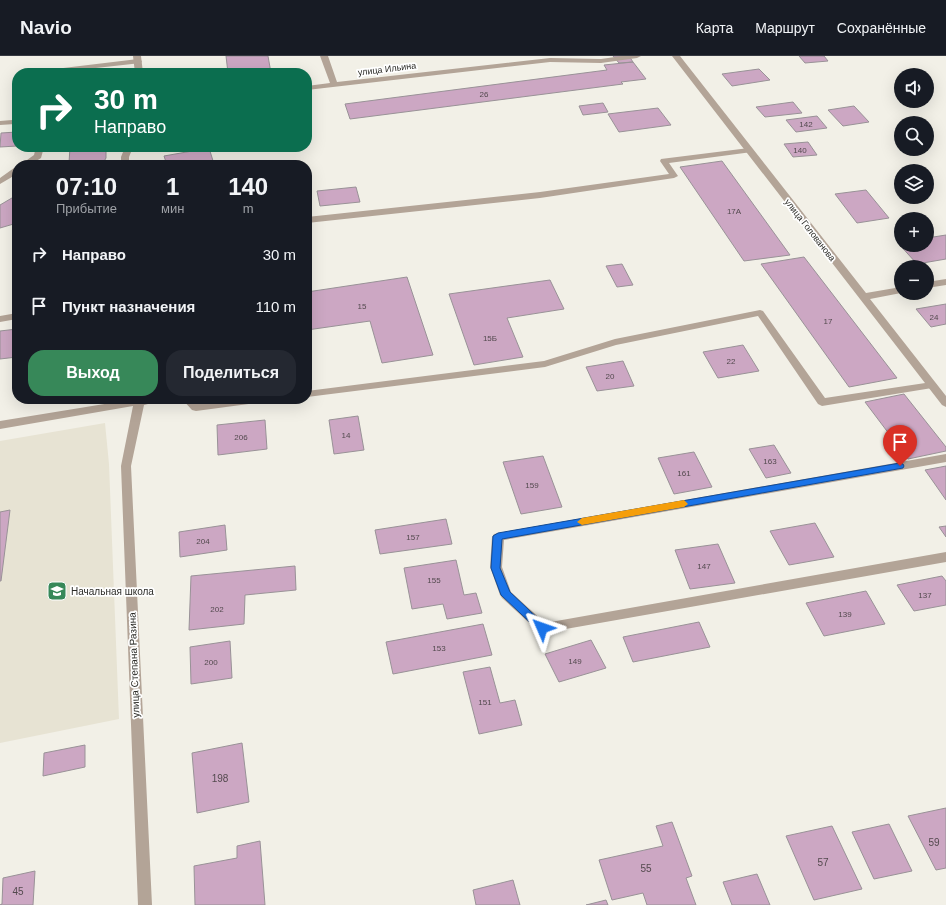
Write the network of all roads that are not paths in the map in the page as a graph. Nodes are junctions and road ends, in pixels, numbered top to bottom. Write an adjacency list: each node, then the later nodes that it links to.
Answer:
1 (324, 56): 8 (street)
2 (509, 56): 6 (street)
3 (637, 56): 6 (street, улица Ильина)
4 (676, 56): 12 (street, улица Голованова)
5 (137, 59): 7 (street)
6 (514, 64): 8 (street, улица Ильина)
7 (76, 68)
8 (334, 85): 9 (street, улица Ильина)
9 (312, 87)
10 (12, 122): 11 (street)
11 (0, 123)
12 (749, 150): 17 (street); 21 (street, улица Голованова)
13 (39, 152): 14 (street)
14 (32, 160)
15 (12, 174): 16 (street)
16 (0, 182)
17 (312, 219)
18 (946, 282): 19 (street)
19 (934, 284)
20 (894, 291): 21 (street)
21 (862, 297): 24 (street, улица Голованова)
22 (12, 317): 23 (street)
23 (0, 319)
24 (932, 385): 25 (street); 26 (street, улица Голованова)
25 (312, 393)
26 (946, 403)
27 (127, 404): 31 (street)
28 (139, 404): 34 (street, улица Степана Разина)
29 (193, 404): 30 (street)
30 (222, 404)
31 (0, 425)
32 (946, 458): 33 (street)
33 (946, 557)
34 (144, 905)

